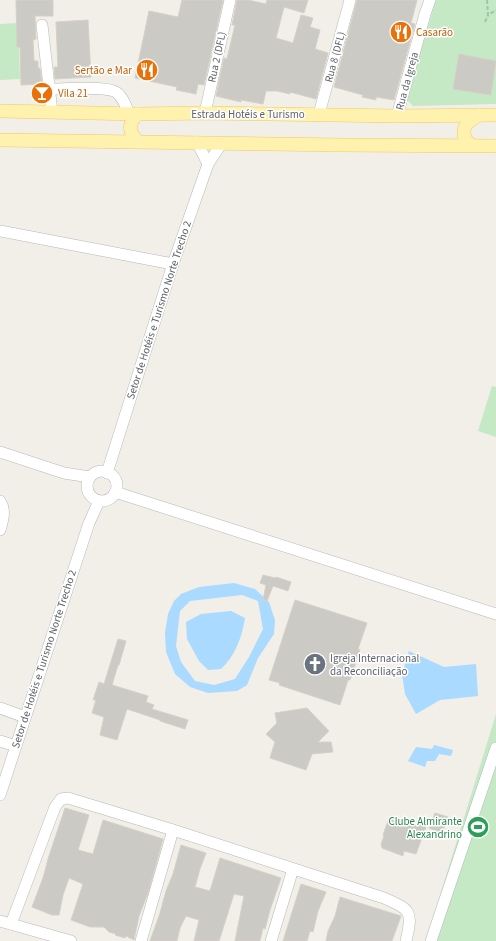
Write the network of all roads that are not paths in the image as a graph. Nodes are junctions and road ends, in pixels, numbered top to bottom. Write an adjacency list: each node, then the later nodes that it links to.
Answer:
1 (230, 0): 8 (street, Rua 2 (DFL))
2 (350, 0): 10 (street, Rua 8 (DFL))
3 (430, 0): 13 (street, Rua da Igreja)
4 (42, 24): 5 (street)
5 (50, 89): 7 (street); 9 (street)
6 (0, 111): 7 (main road, Estrada Hotéis e Turismo)
7 (52, 112): 9 (main road, Estrada Hotéis e Turismo)
8 (205, 113): 9 (main road, Estrada Hotéis e Turismo); 10 (main road, Estrada Hotéis e Turismo)
9 (133, 114): 15 (main road)
10 (320, 114): 13 (main road, Estrada Hotéis e Turismo)
11 (479, 115): 12 (main road, Estrada Hotéis e Turismo); 13 (main road, Estrada Hotéis e Turismo); 18 (main road)
12 (496, 115)
13 (397, 116)
14 (0, 140): 15 (main road)
15 (137, 141): 16 (main road)
16 (197, 142): 17 (main road); 20 (street)
17 (222, 142): 18 (main road); 20 (street, Setor de Hotéis e Turismo Norte Trecho 2)
18 (471, 145): 19 (main road)
19 (496, 146)
20 (208, 164): 22 (street, Setor de Hotéis e Turismo Norte Trecho 2)
21 (0, 231): 22 (street)
22 (173, 264): 25 (street, Setor de Hotéis e Turismo Norte Trecho 2)
23 (0, 452): 24 (street)
24 (64, 473): 25 (street); 26 (street)
25 (99, 474): 26 (street); 27 (street)
26 (88, 491): 29 (street); 30 (street, Setor de Hotéis e Turismo Norte Trecho 2)
27 (115, 492): 29 (street); 32 (street)
28 (0, 501): 31 (street)
29 (99, 501): 30 (street, Setor de Hotéis e Turismo Norte Trecho 2)
30 (89, 524): 34 (street, Setor de Hotéis e Turismo Norte Trecho 2)
31 (0, 530)
32 (496, 614)
33 (0, 708): 34 (street)
34 (25, 717): 36 (street, Setor de Hotéis e Turismo Norte Trecho 2)
35 (0, 741): 36 (street)
36 (16, 746): 38 (street, Setor de Hotéis e Turismo Norte Trecho 2)
37 (496, 748): 47 (street)
38 (0, 795)
39 (173, 830): 40 (street); 42 (street); 44 (street)
40 (293, 869): 45 (street); 46 (street)
41 (0, 921): 42 (street)
42 (11, 924): 43 (street)
43 (71, 941)
44 (141, 941)
45 (271, 941)
46 (406, 941)
47 (431, 941)

